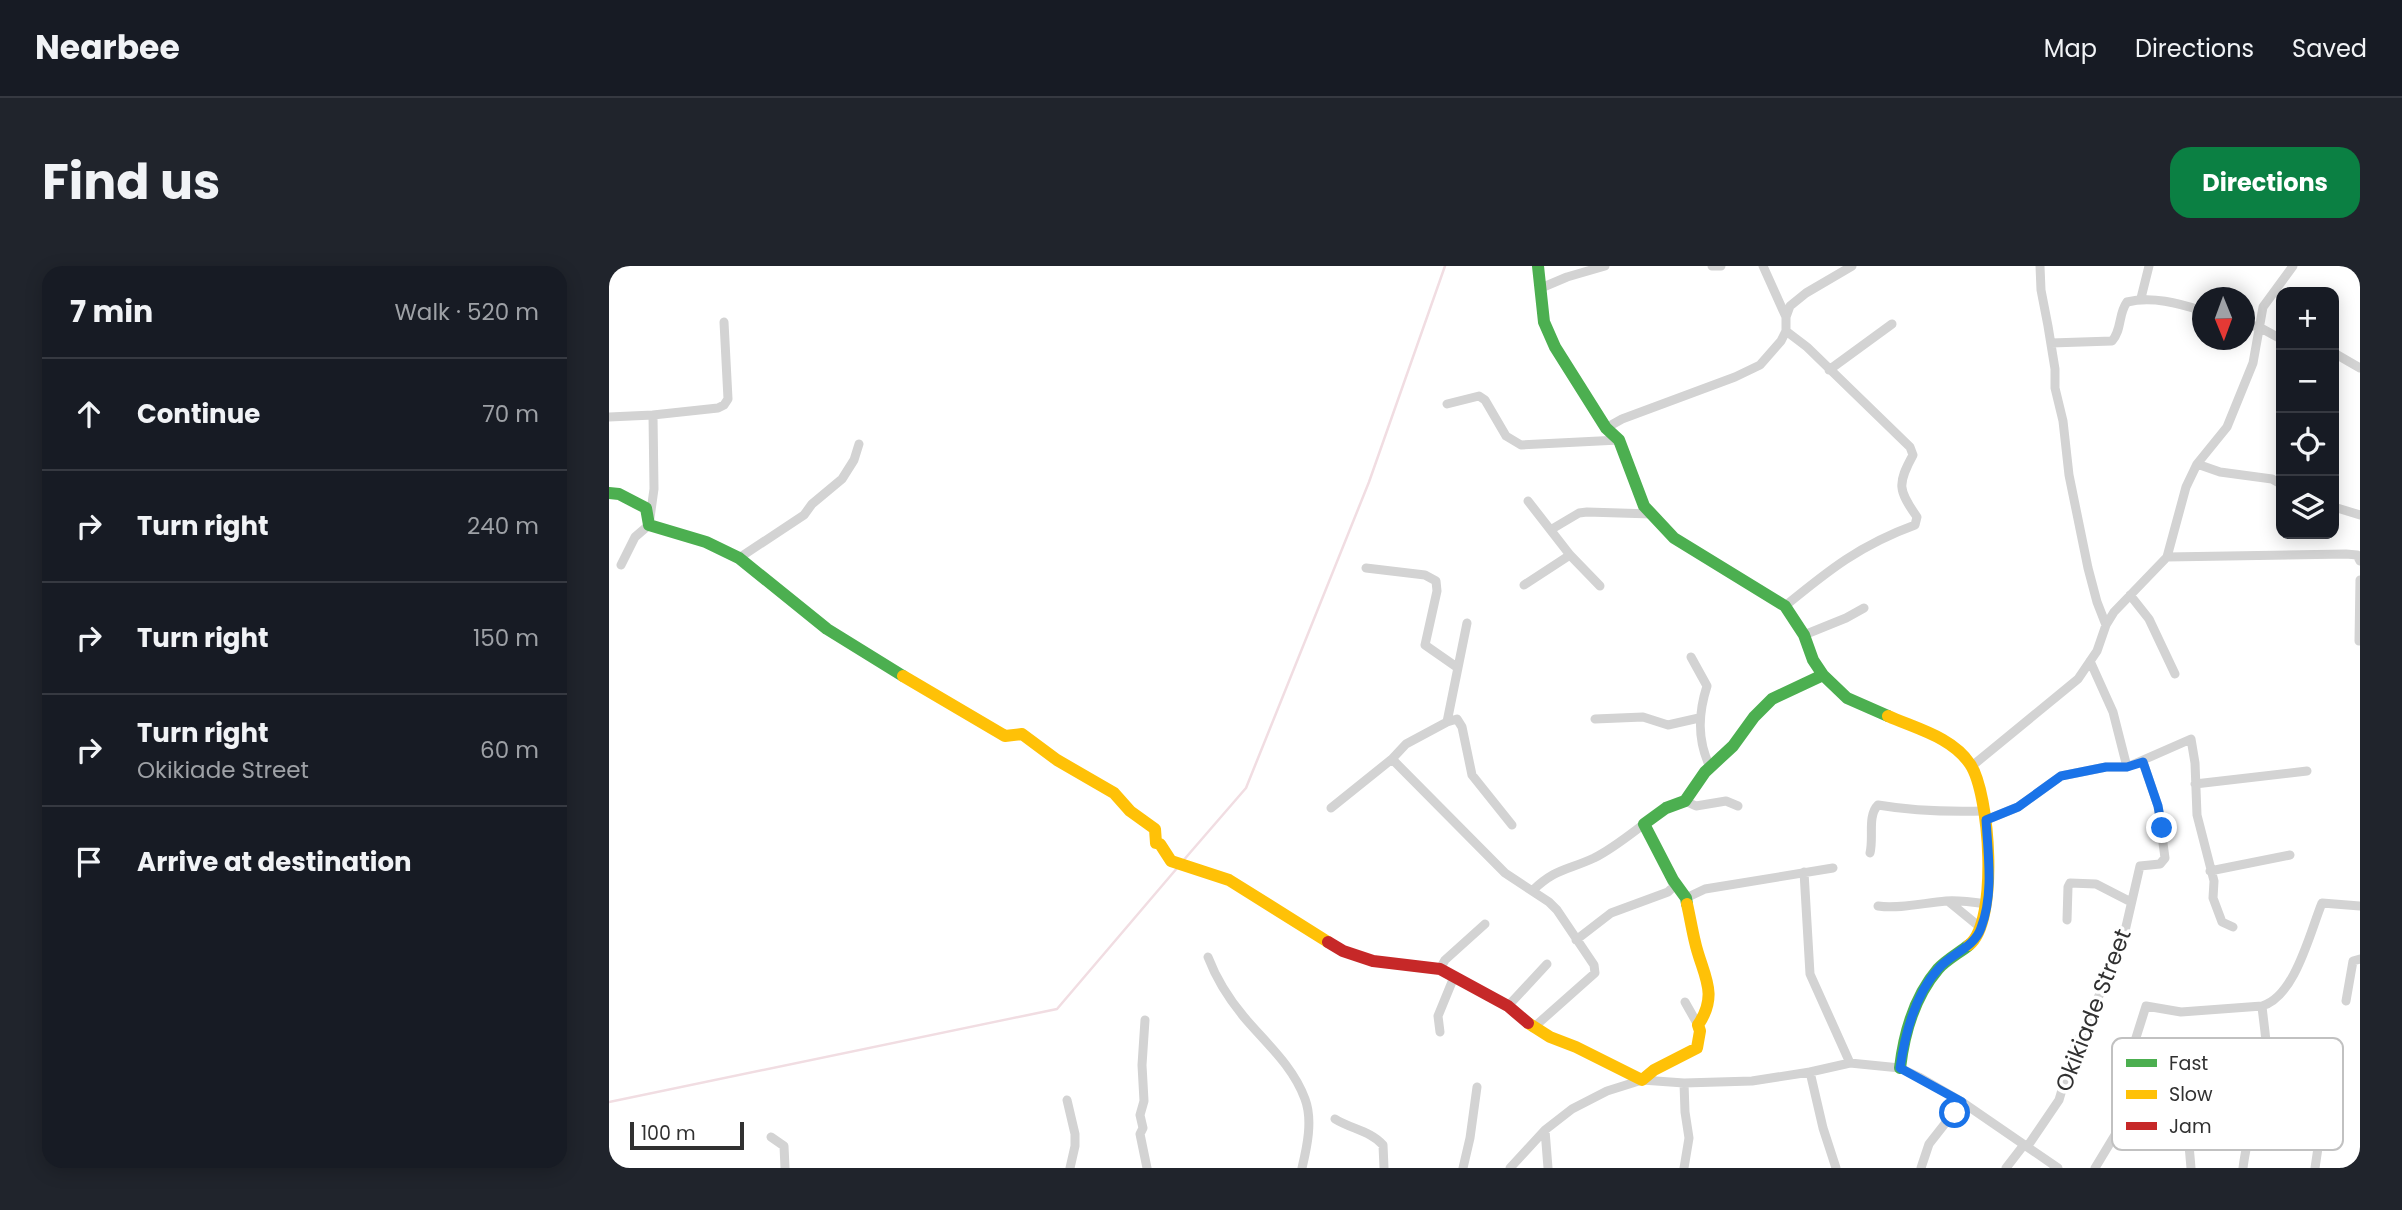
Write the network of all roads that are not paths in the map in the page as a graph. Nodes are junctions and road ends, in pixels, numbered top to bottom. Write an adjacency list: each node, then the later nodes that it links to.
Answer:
1 (1538, 266): 10 (street)
2 (1605, 266): 10 (street)
3 (1712, 266): 4 (street)
4 (1721, 266)
5 (1763, 266): 13 (street)
6 (1852, 266): 13 (street)
7 (2040, 266): 20 (street)
8 (2149, 266): 11 (street)
9 (2293, 266): 17 (street)
10 (1541, 288): 28 (street)
11 (2141, 298): 12 (street); 20 (street)
12 (2192, 308)
13 (1786, 317): 18 (street)
14 (724, 322): 25 (street)
15 (1892, 324): 23 (street)
16 (2255, 326): 17 (street)
17 (2259, 327): 19 (street); 32 (street)
18 (1786, 331): 23 (street); 28 (street)
19 (2276, 336)
20 (2051, 343): 54 (street)
21 (2339, 356): 22 (street)
22 (2360, 368)
23 (1829, 370): 51 (street)
24 (1447, 404): 30 (street)
25 (653, 415): 26 (street); 29 (street)
26 (636, 416): 27 (street); 29 (street)
27 (609, 417)
28 (1607, 428): 30 (street)
29 (652, 430): 39 (street)
30 (1619, 440): 37 (street)
31 (859, 444): 43 (street)
32 (2197, 464): 33 (street); 42 (street)
33 (2276, 482)
34 (609, 493): 39 (street)
35 (1528, 500): 40 (street)
36 (2339, 509): 38 (street)
37 (1652, 514): 40 (street); 51 (street)
38 (2360, 515)
39 (649, 525): 43 (street); 45 (street)
40 (1552, 529): 41 (street)
41 (1570, 555): 48 (street); 49 (street)
42 (2167, 557): 44 (street); 50 (street)
43 (739, 558): 99 (street)
44 (2360, 561)
45 (621, 565)
46 (1366, 568): 59 (street)
47 (2360, 580): 56 (street)
48 (1524, 585)
49 (1600, 586)
50 (2130, 595): 54 (street); 60 (street)
51 (1785, 606): 55 (street)
52 (1864, 608): 55 (street)
53 (1467, 623): 59 (street)
54 (2106, 625): 58 (street)
55 (1804, 635): 61 (street)
56 (2359, 641)
57 (1691, 657): 62 (street)
58 (2090, 662): 67 (street); 69 (street)
59 (1458, 668): 64 (street)
60 (2175, 674)
61 (1823, 675): 67 (street); 68 (street)
62 (1699, 718): 63 (street); 68 (street)
63 (1595, 719)
64 (1447, 722): 65 (street); 77 (street)
65 (1392, 759): 74 (street); 84 (street)
66 (2143, 762): 69 (street); 71 (street); 87 (street, Okikiade Street)
67 (1972, 766): 75 (street)
68 (1710, 767): 72 (street)
69 (2127, 767): 75 (street)
70 (2307, 771): 71 (street)
71 (2195, 784): 81 (street)
72 (1685, 801): 73 (street); 76 (street)
73 (1738, 806)
74 (1331, 808)
75 (1985, 816): 78 (street); 88 (street)
76 (1644, 824): 83 (street); 84 (street)
77 (1512, 825)
78 (1870, 853)
79 (2290, 855): 81 (street)
80 (1833, 868): 82 (street)
81 (2210, 871): 94 (street)
82 (1804, 872): 85 (street); 111 (street)
83 (1673, 880): 85 (street); 95 (street)
84 (1532, 891): 95 (street)
85 (1686, 898): 106 (street)
86 (1948, 901): 88 (street); 90 (street); 93 (street)
87 (2130, 902): 91 (street); 123 (street, Okikiade Street)
88 (1987, 904): 93 (street)
89 (2360, 905): 104 (street)
90 (1878, 906)
91 (2067, 920)
92 (1485, 924): 99 (street)
93 (1982, 928): 112 (street)
94 (2233, 928)
95 (1576, 940): 107 (street)
96 (1208, 957): 130 (street)
97 (2360, 959): 102 (street)
98 (1547, 964): 103 (street)
99 (1440, 969): 100 (street)
100 (1454, 977): 103 (street); 108 (street)
101 (1685, 1002): 106 (street)
102 (2346, 1002)
103 (1507, 1006): 107 (street)
104 (2262, 1006): 109 (street); 110 (street)
105 (1145, 1020): 129 (street)
106 (1698, 1025): 114 (street)
107 (1533, 1028): 114 (street)
108 (1440, 1032)
109 (2136, 1038)
110 (2266, 1038)
111 (1850, 1063): 112 (street); 113 (street)
112 (1900, 1068): 118 (street)
113 (1811, 1072): 115 (street); 136 (street)
114 (1642, 1080): 115 (street); 120 (street)
115 (1684, 1083): 135 (street)
116 (1477, 1087): 132 (street)
117 (1067, 1100): 128 (street)
118 (1962, 1102): 123 (street); 137 (street)
119 (1335, 1119): 131 (street)
120 (1545, 1130): 133 (street); 134 (street)
121 (771, 1137): 127 (street)
122 (2112, 1140): 140 (street)
123 (2025, 1146): 138 (street, Okikiade Street); 139 (street)
124 (2189, 1150): 141 (street)
125 (2245, 1150): 142 (street)
126 (2318, 1150): 143 (street)
127 (785, 1168)
128 (1070, 1168)
129 (1147, 1168)
130 (1302, 1168)
131 (1384, 1168)
132 (1463, 1168)
133 (1510, 1168)
134 (1548, 1168)
135 (1684, 1168)
136 (1836, 1168)
137 (1921, 1168)
138 (2006, 1168)
139 (2058, 1168)
140 (2095, 1168)
141 (2191, 1168)
142 (2242, 1168)
143 (2315, 1168)

